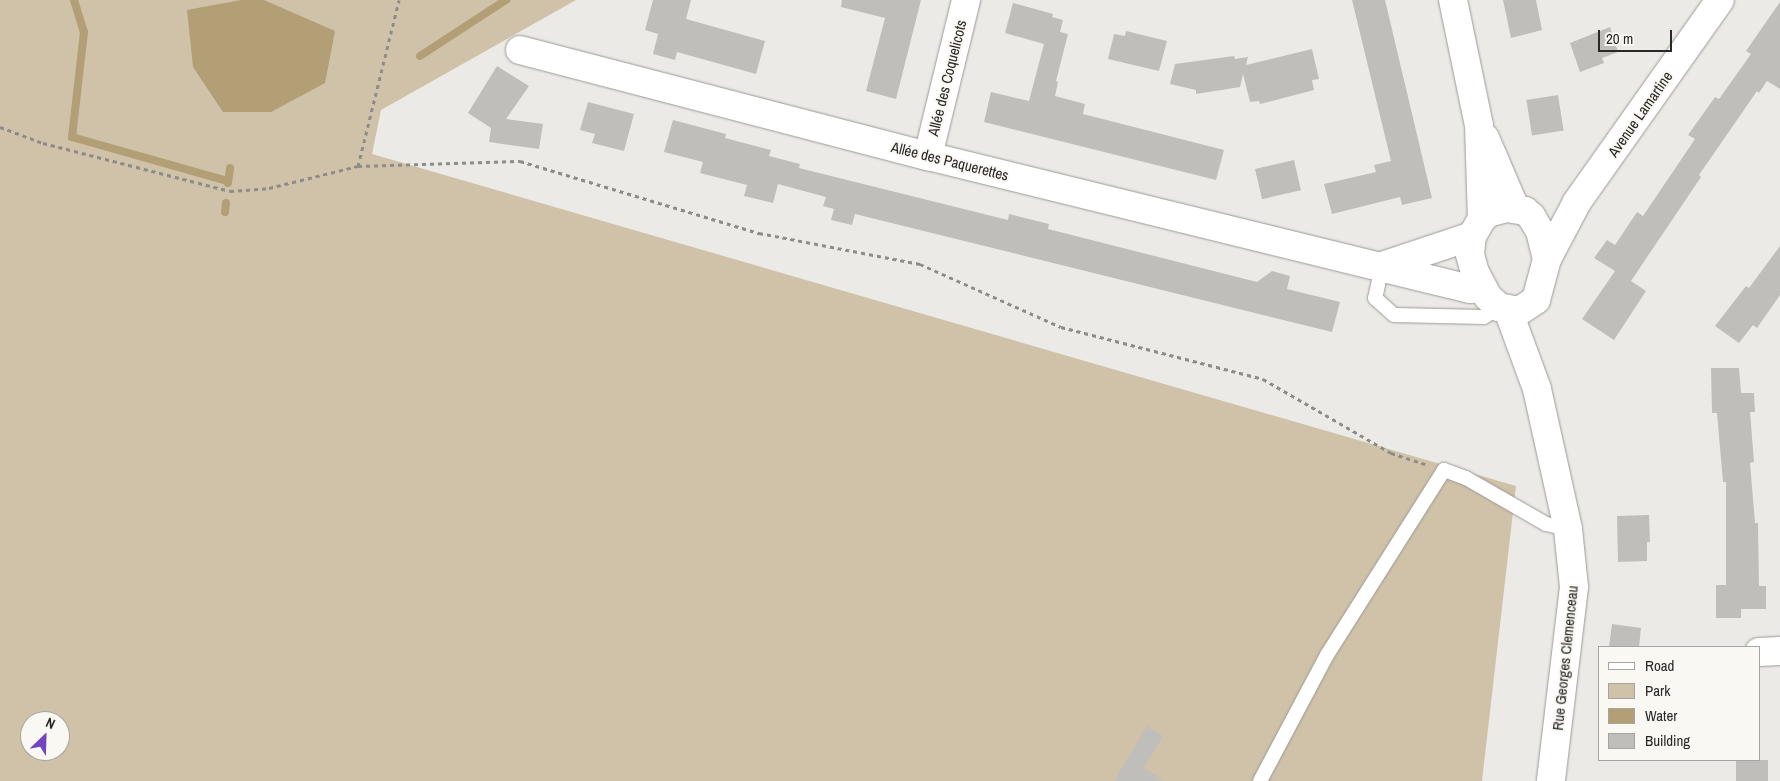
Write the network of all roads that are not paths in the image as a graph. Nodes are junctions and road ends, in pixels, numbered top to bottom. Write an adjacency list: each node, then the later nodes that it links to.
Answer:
1 (966, 0): 6 (street, Allée des Coquelicots)
2 (1453, 0): 5 (street, Rue Georges Clemenceau)
3 (1716, 2): 7 (street, Avenue Lamartine)
4 (520, 50): 6 (street, Allée des Paquerettes)
5 (1479, 125): 8 (street, Rue Georges Clemenceau); 9 (street, Rue Georges Clemenceau)
6 (928, 156): 11 (street, Allée des Paquerettes)
7 (1577, 202): 8 (street); 10 (street, Avenue Lamartine)
8 (1523, 212): 9 (street); 10 (street, Rue Georges Clemenceau)
9 (1477, 227): 11 (street); 12 (street, Rue Georges Clemenceau)
10 (1547, 259): 12 (street, Rue Georges Clemenceau)
11 (1382, 266): 12 (street, Allée des Paquerettes); 12 (lane)
12 (1505, 302): 13 (street, Rue Georges Clemenceau)
13 (1568, 529): 16 (lane); 17 (street, Rue Georges Clemenceau)
14 (1780, 651): 15 (street)
15 (1760, 652)
16 (1260, 781)
17 (1551, 781)

